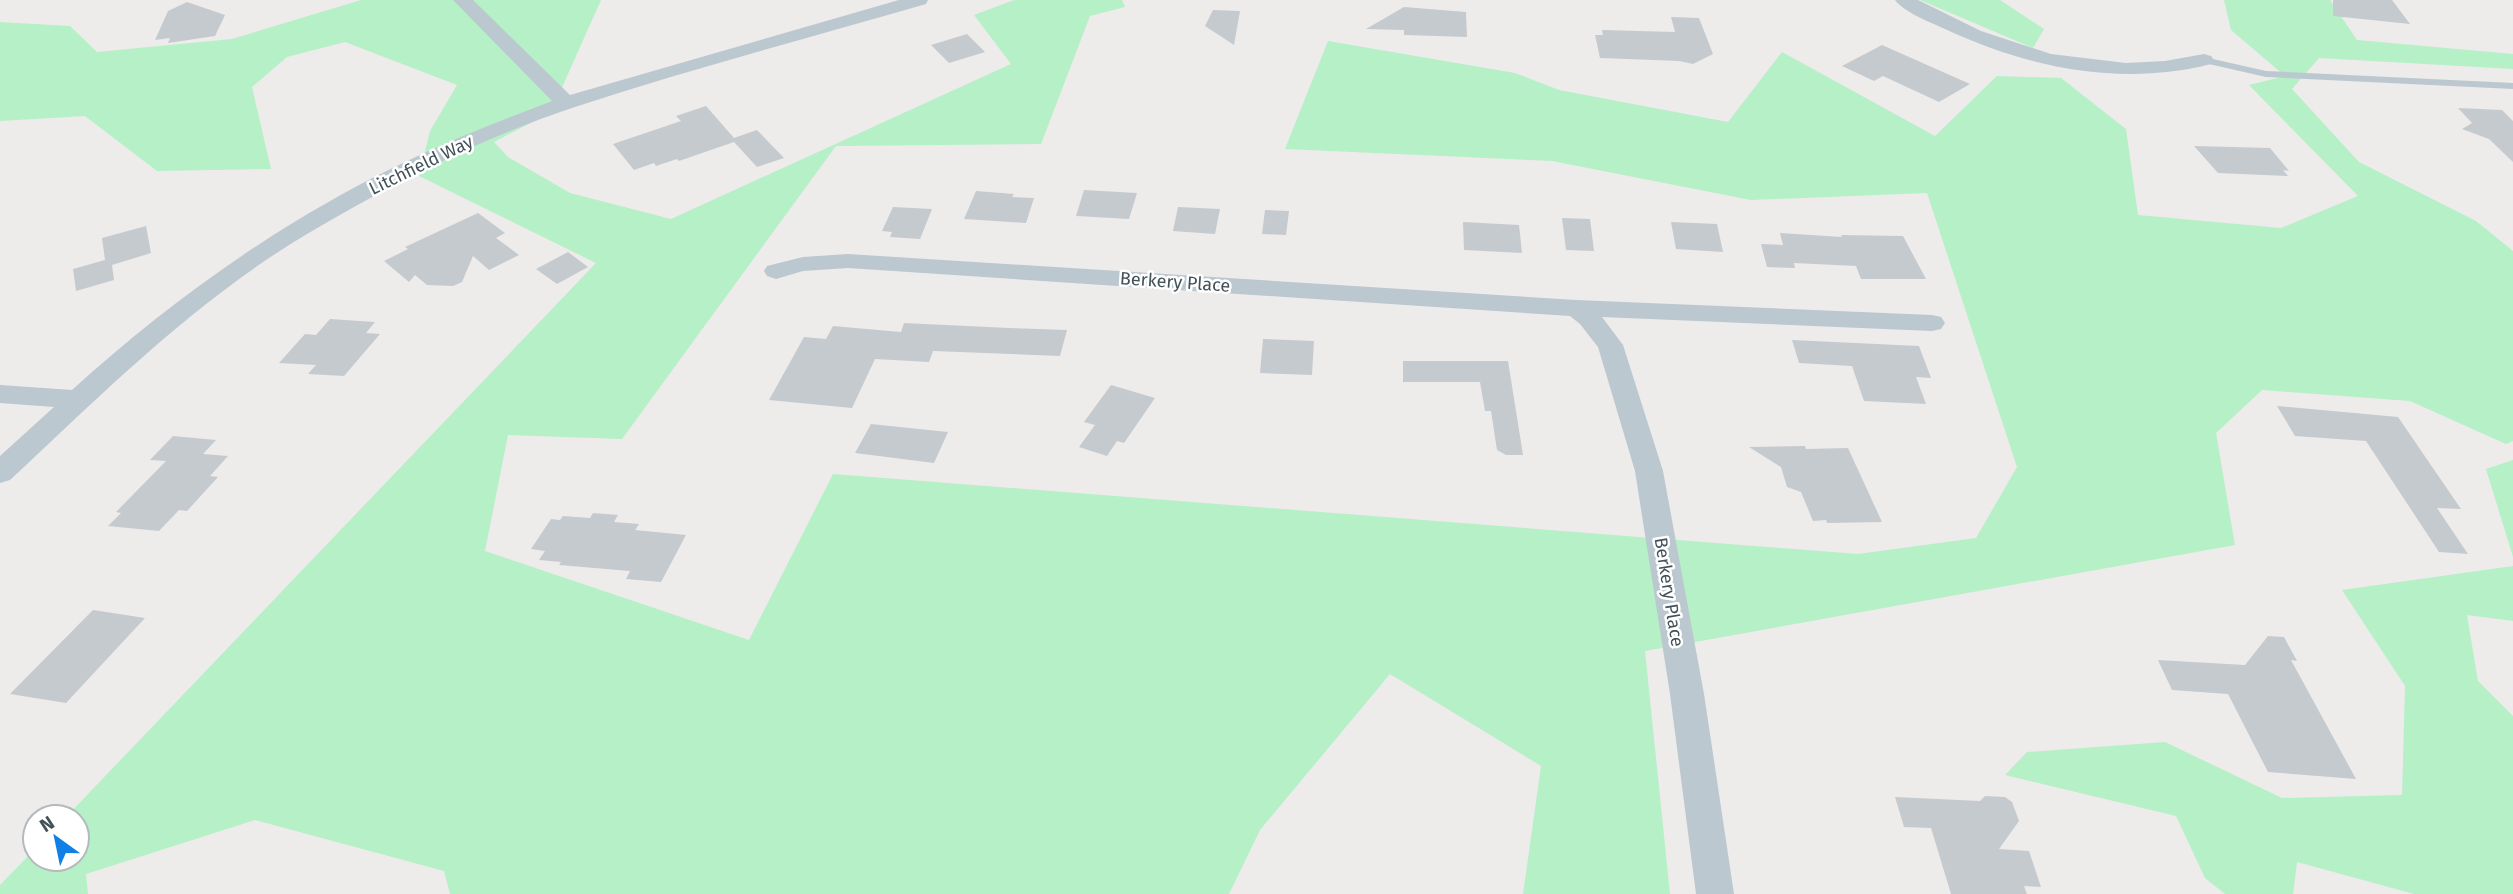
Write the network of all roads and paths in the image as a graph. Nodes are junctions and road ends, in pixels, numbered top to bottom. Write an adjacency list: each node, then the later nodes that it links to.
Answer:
1 (463, 0): 6 (street)
2 (919, 0): 6 (street, Litchfield Way)
3 (1904, 0): 4 (street)
4 (2204, 60): 5 (lane)
5 (2513, 86)
6 (566, 103): 11 (street, Litchfield Way)
7 (776, 271): 8 (street, Berkery Place)
8 (1576, 308): 9 (street, Berkery Place); 13 (street, Berkery Place)
9 (1932, 323)
10 (0, 394): 11 (street)
11 (77, 400): 12 (street, Litchfield Way)
12 (0, 473)
13 (1715, 894)

